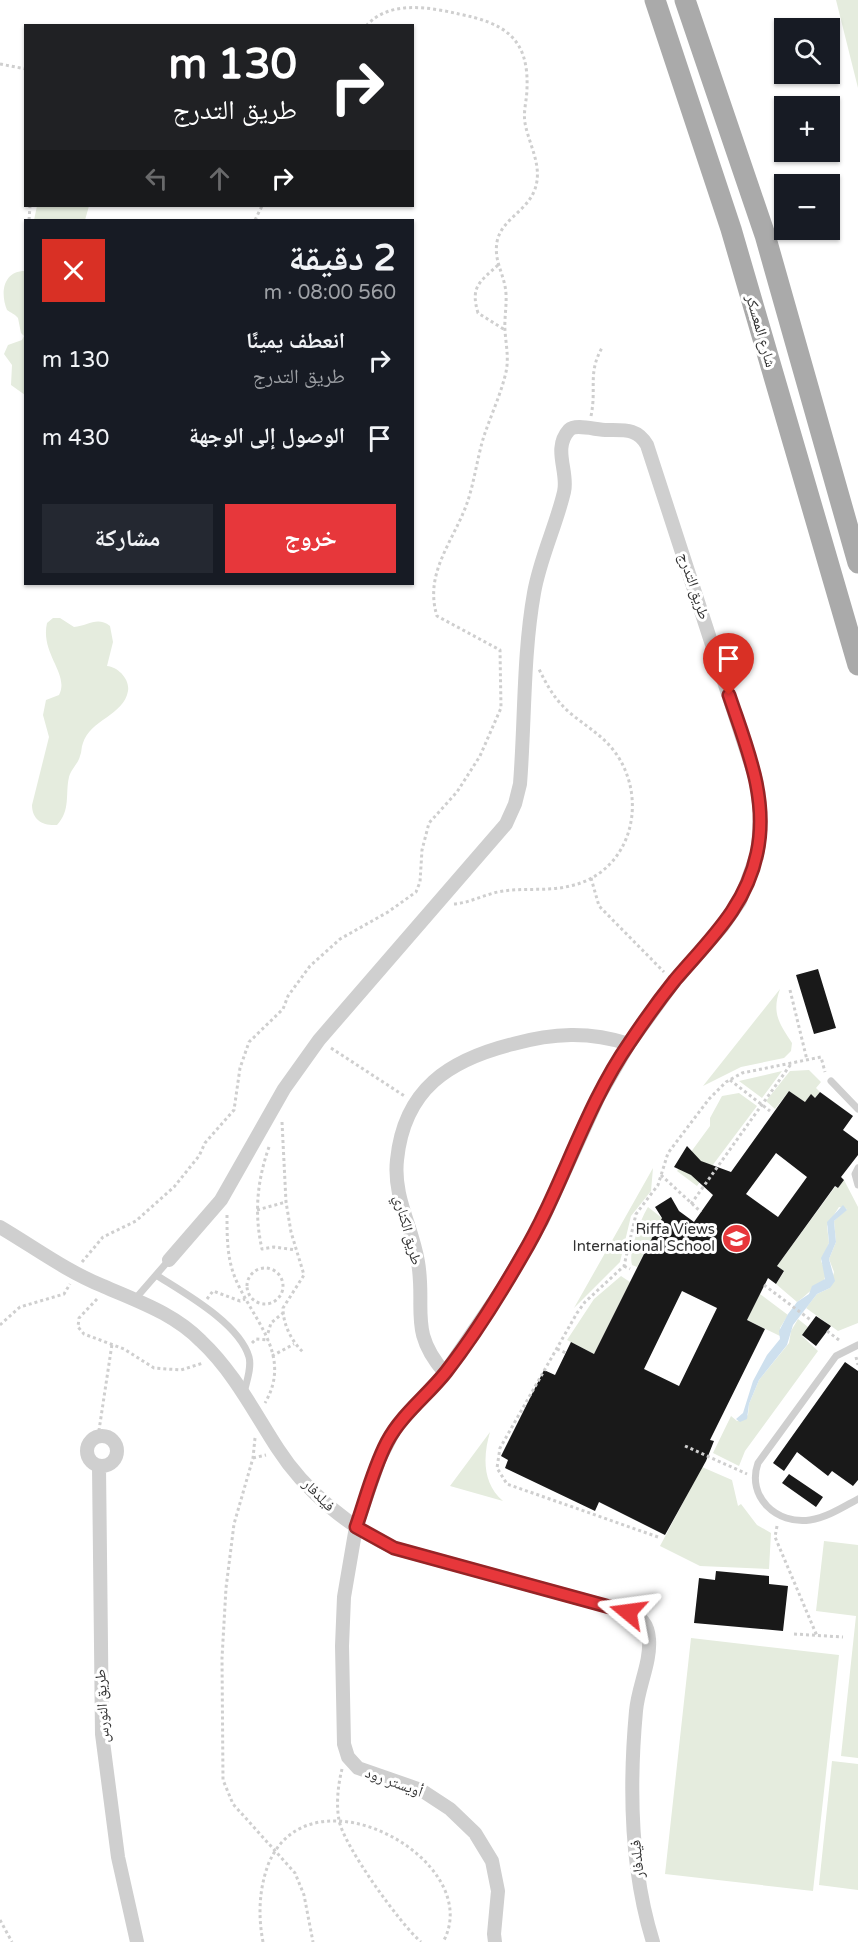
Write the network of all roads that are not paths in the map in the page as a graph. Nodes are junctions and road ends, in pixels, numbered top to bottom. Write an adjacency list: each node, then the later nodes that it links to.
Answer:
1 (655, 0): 4 (main road, شارع المعسكر)
2 (685, 0): 3 (main road, شارع المعسكر)
3 (858, 563)
4 (858, 665)
5 (629, 1044): 11 (street, طريق التدرج); 15 (street, طريق التدرج); 15 (street, طريق الكناري)
6 (831, 1081): 7 (lane)
7 (858, 1109)
8 (858, 1168): 9 (lane)
9 (858, 1185)
10 (0, 1227): 13 (street, فيلدفار)
11 (169, 1260): 12 (lane)
12 (156, 1275): 13 (lane); 16 (lane)
13 (136, 1298): 16 (street, فيلدفار)
14 (858, 1345): 18 (lane)
15 (445, 1373): 19 (street, طريق التدرج)
16 (244, 1393): 19 (street, فيلدفار)
17 (99, 1466): 17 (street, طريق النورس); 20 (street, طريق النورس)
18 (858, 1499)
19 (356, 1527): 21 (street, أويستر رود); 22 (street, فيلدفار)
20 (137, 1942)
21 (495, 1942)
22 (651, 1942)

